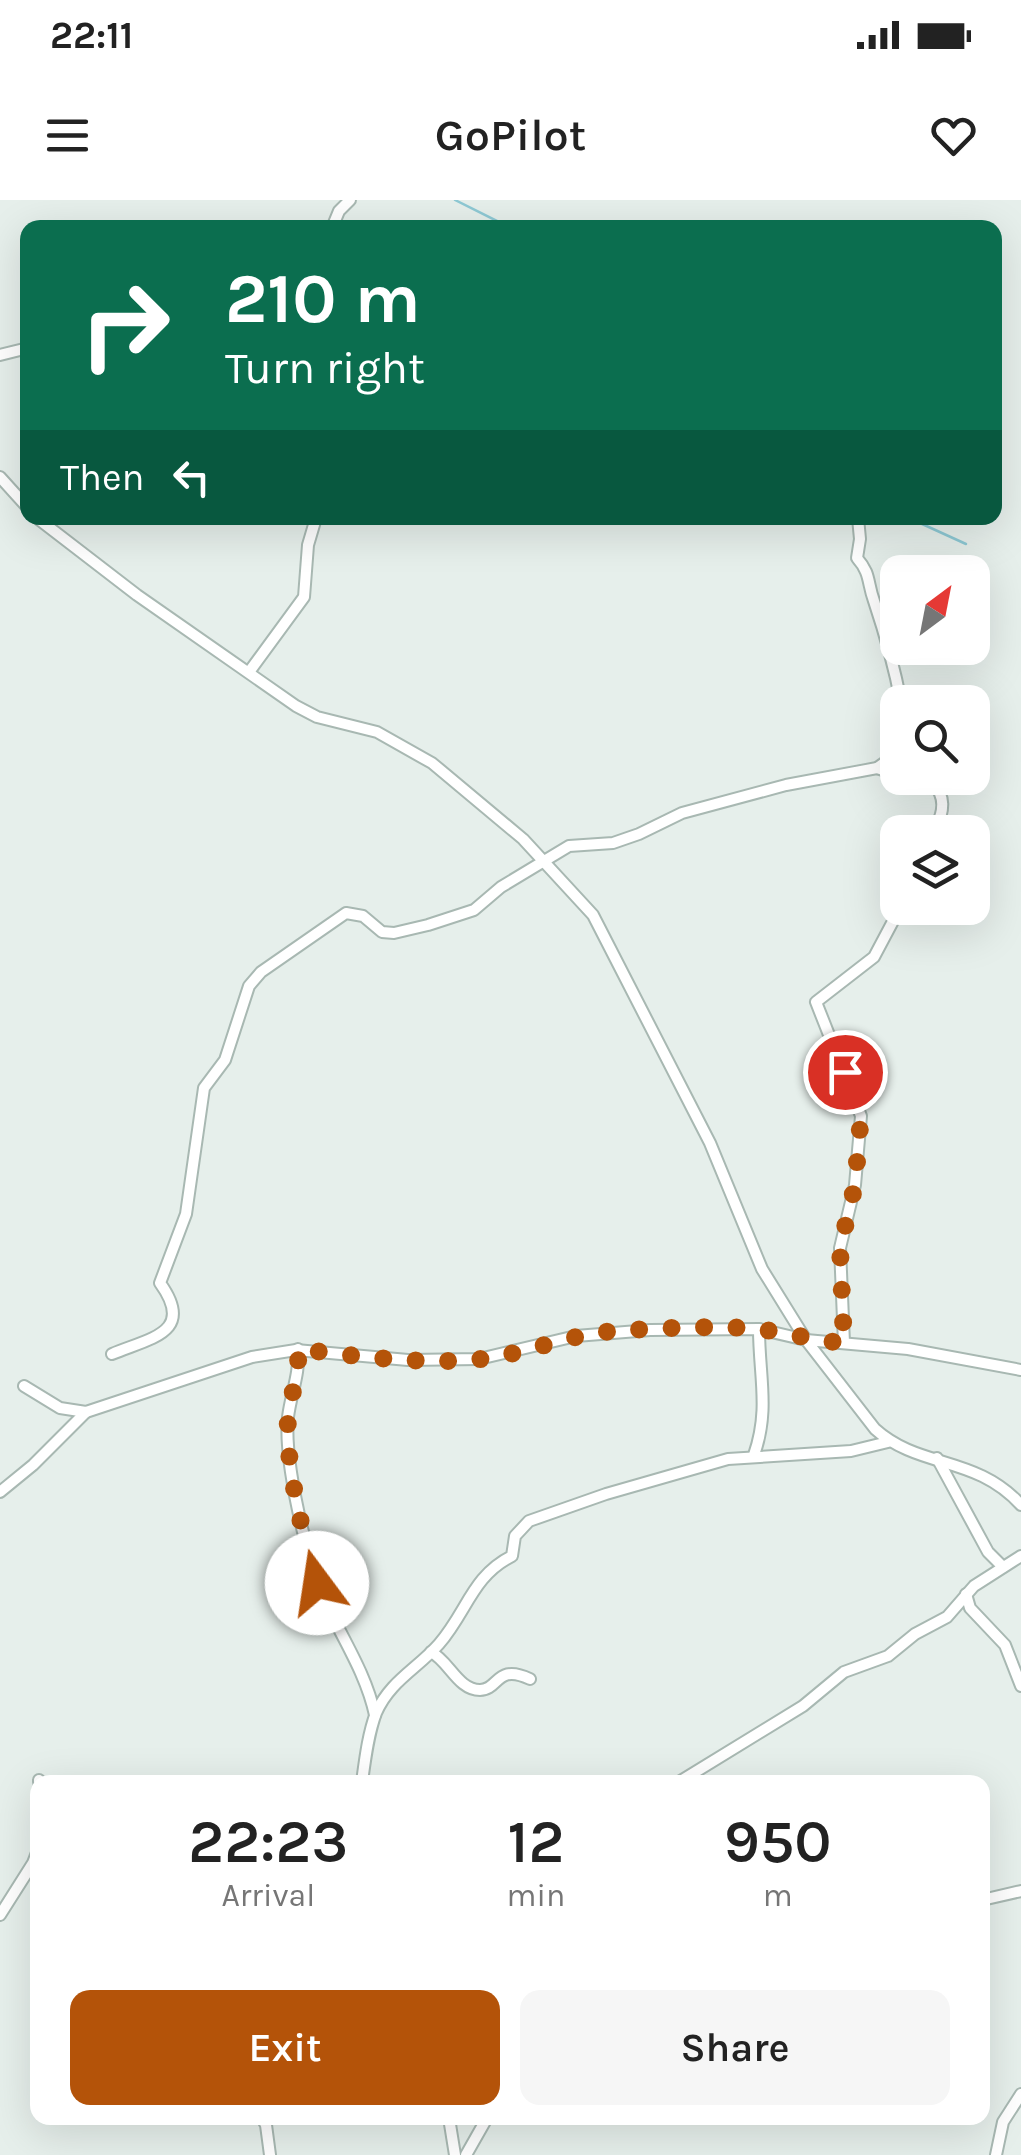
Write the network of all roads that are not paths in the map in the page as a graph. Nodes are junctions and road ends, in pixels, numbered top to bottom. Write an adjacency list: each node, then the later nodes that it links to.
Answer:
1 (350, 200): 2 (street)
2 (335, 220)
3 (0, 478): 4 (street)
4 (20, 499)
5 (46, 525): 8 (street)
6 (314, 525): 8 (street)
7 (859, 525): 9 (street)
8 (249, 672): 13 (street)
9 (897, 685)
10 (880, 766): 11 (street)
11 (877, 768): 12 (street); 13 (street)
12 (880, 769)
13 (542, 860): 16 (street); 19 (street)
14 (891, 925): 17 (street)
15 (759, 1329): 16 (street); 18 (street); 24 (street)
16 (806, 1340): 17 (street); 23 (street)
17 (844, 1343): 20 (street)
18 (298, 1349): 22 (street); 34 (street)
19 (112, 1354)
20 (1021, 1370)
21 (24, 1386): 22 (street)
22 (86, 1412): 26 (street)
23 (888, 1442): 24 (street); 25 (street)
24 (754, 1456): 31 (street)
25 (938, 1458): 27 (street); 29 (street)
26 (0, 1492)
27 (1021, 1505)
28 (1021, 1556): 29 (street)
29 (1003, 1568): 30 (street)
30 (966, 1594): 33 (street); 36 (street)
31 (430, 1652): 32 (street); 34 (street)
32 (530, 1679)
33 (1021, 1686)
34 (375, 1716): 35 (street)
35 (363, 1775)
36 (691, 1775)
37 (30, 1868): 40 (street)
38 (1021, 1891): 39 (street)
39 (990, 1898)
40 (0, 1915)
41 (1021, 2094): 48 (street)
42 (264, 2125): 45 (street)
43 (451, 2125): 46 (street)
44 (483, 2125): 47 (street)
45 (270, 2155)
46 (455, 2155)
47 (466, 2155)
48 (996, 2155)

